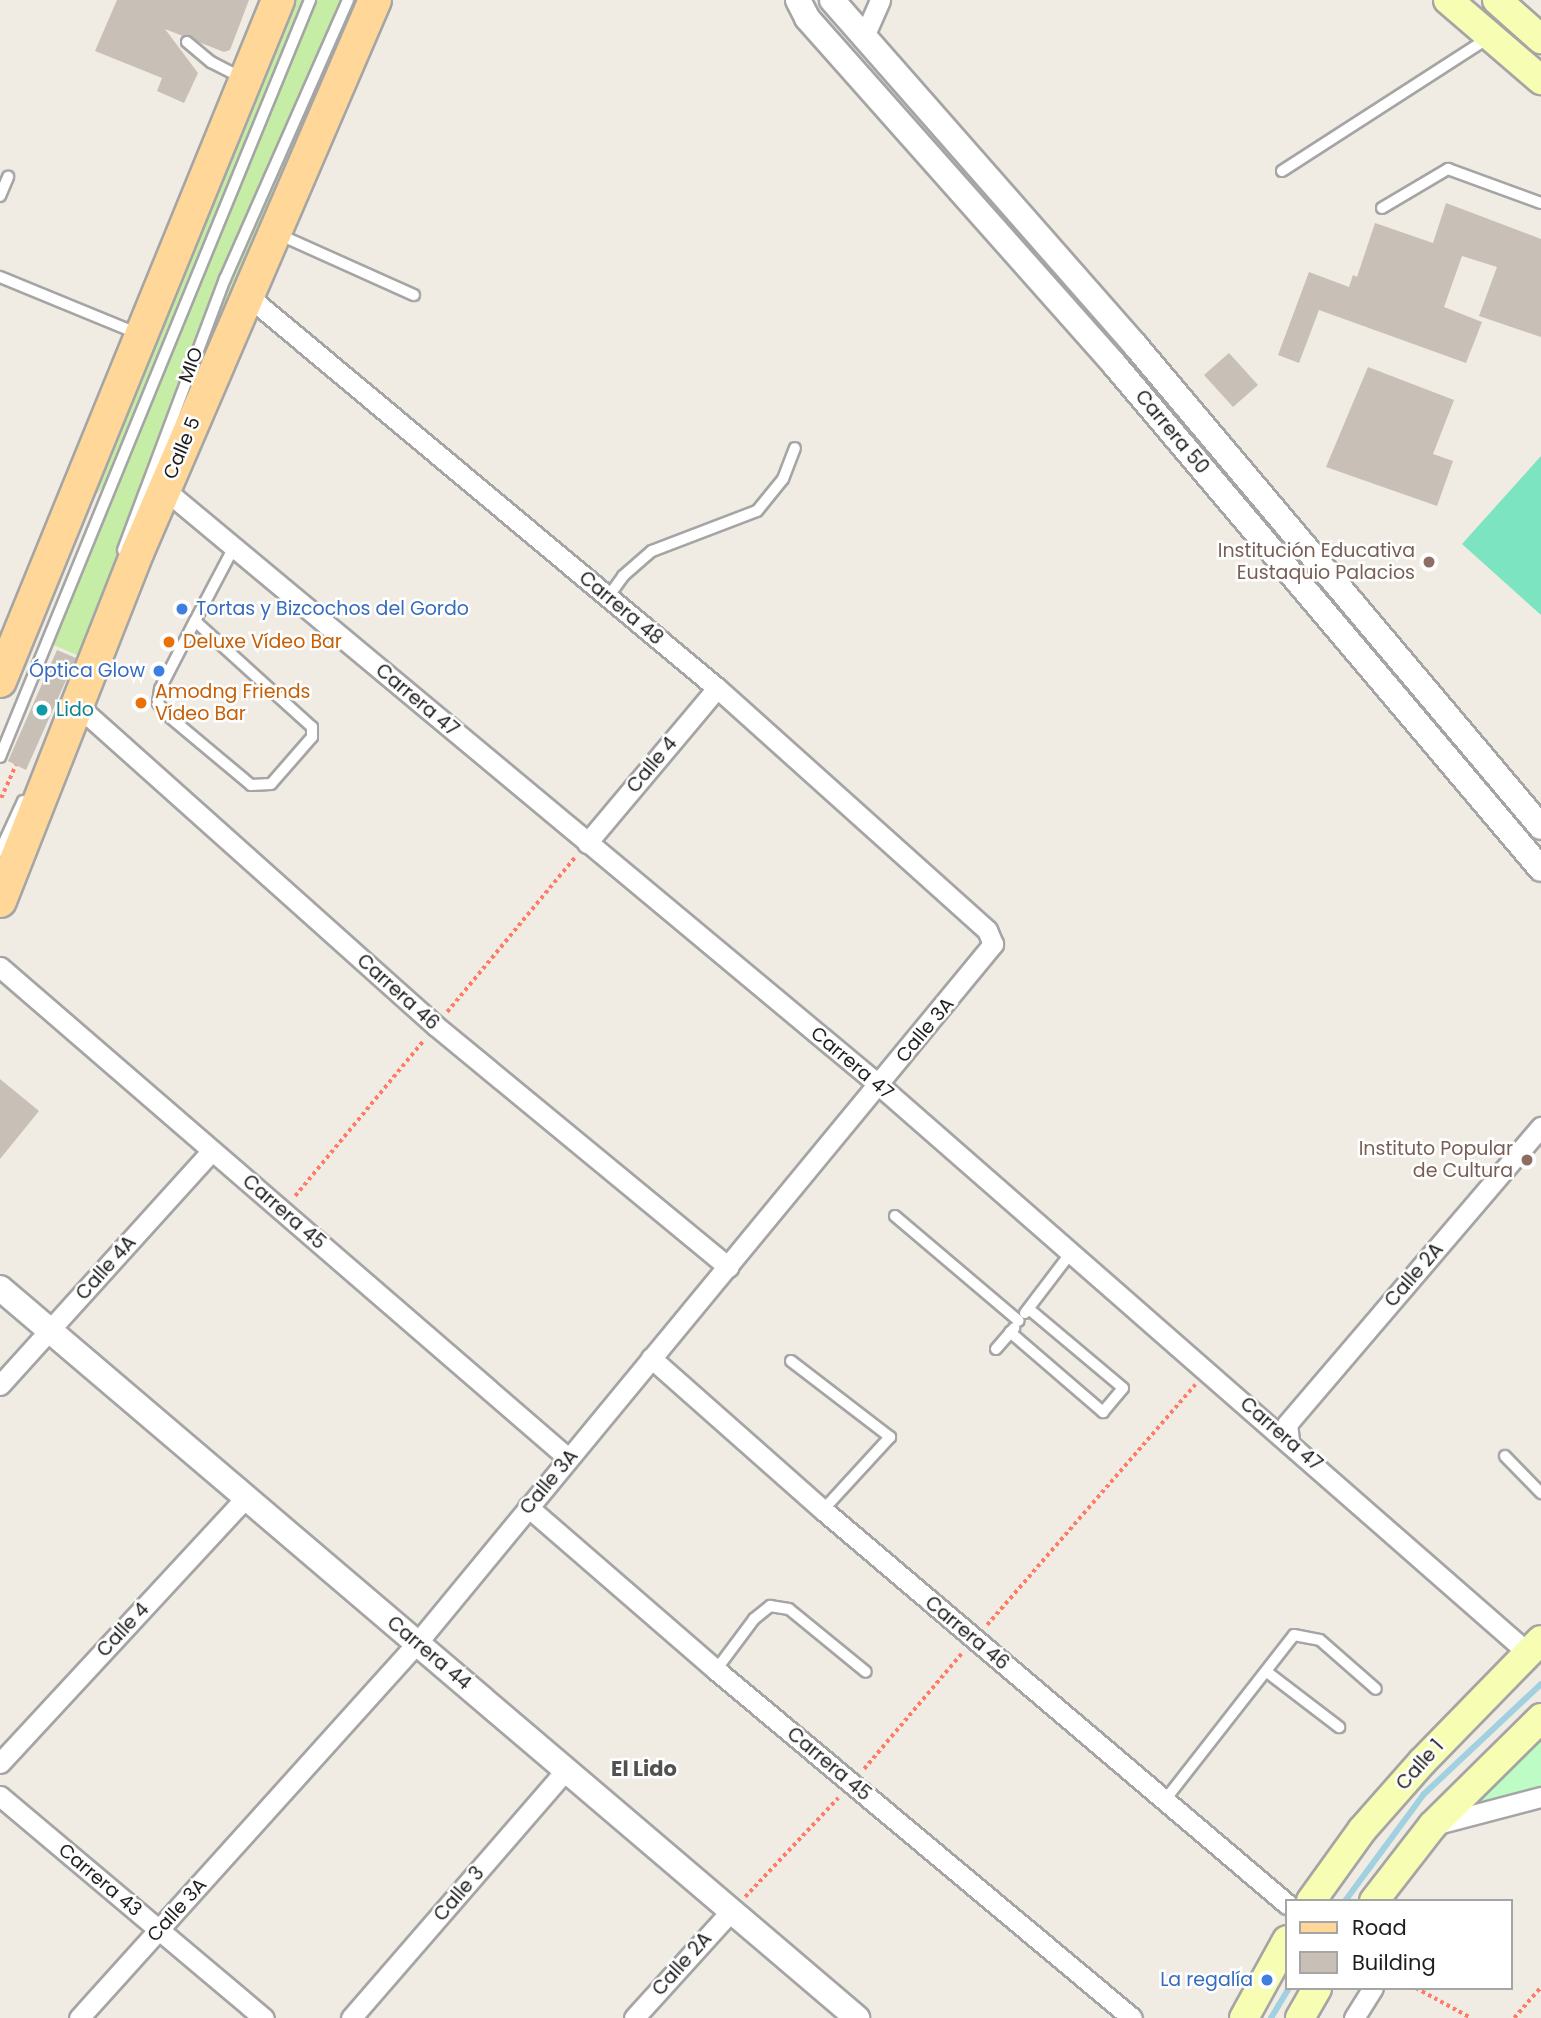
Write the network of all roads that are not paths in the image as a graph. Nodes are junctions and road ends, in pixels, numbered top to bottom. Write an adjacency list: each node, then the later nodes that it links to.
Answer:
1 (278, 0): 14 (main road)
2 (310, 0): 37 (lane, MIO)
3 (348, 0): 29 (lane, MIO)
4 (375, 0): 21 (main road, Calle 5)
5 (798, 0): 42 (street, Carrera 50)
6 (832, 0): 11 (street, Carrera 50)
7 (880, 0): 11 (street)
8 (1448, 0): 10 (main road)
9 (1497, 0): 12 (main road)
10 (1491, 37): 15 (main road); 16 (lane)
11 (863, 39): 39 (street, Carrera 50)
12 (1541, 39)
13 (187, 42): 14 (lane)
14 (244, 78): 25 (main road)
15 (1541, 80)
16 (1282, 171)
17 (8, 177): 18 (lane)
18 (0, 196)
19 (1541, 203): 20 (lane)
20 (1382, 208)
21 (275, 232): 23 (lane); 24 (main road, Calle 5)
22 (0, 277): 25 (lane)
23 (414, 295)
24 (248, 296): 27 (main road, Calle 5); 31 (street, Carrera 48)
25 (139, 335): 33 (main road)
26 (795, 448): 31 (lane)
27 (164, 489): 28 (street, Carrera 47); 35 (main road, Calle 5)
28 (234, 547): 32 (lane); 40 (street, Carrera 47)
29 (120, 556)
30 (112, 582): 36 (lane)
31 (608, 597): 34 (street, Carrera 48)
32 (195, 621): 32 (lane)
33 (0, 681)
34 (717, 688): 40 (street, Calle 4); 44 (street, Carrera 48)
35 (78, 706): 43 (main road, Calle 5); 51 (street, Carrera 46)
36 (45, 751)
37 (0, 757)
38 (29, 789): 41 (lane)
39 (1541, 827)
40 (587, 843): 46 (street, Carrera 47)
41 (0, 851)
42 (1541, 869)
43 (0, 901)
44 (987, 930): 46 (street, Calle 3A)
45 (0, 967): 48 (street, Carrera 45)
46 (879, 1085): 50 (street, Carrera 47); 51 (street, Calle 3A)
47 (1541, 1127): 61 (street, Calle 2A)
48 (212, 1150): 55 (street, Calle 4A); 63 (street, Carrera 45)
49 (895, 1216): 54 (lane)
50 (1070, 1254): 53 (lane); 61 (street, Carrera 47)
51 (728, 1267): 58 (street, Calle 3A)
52 (0, 1288): 55 (street, Carrera 44)
53 (1029, 1309): 54 (lane); 56 (lane)
54 (1019, 1321): 56 (lane)
55 (50, 1330): 60 (street, Calle 4A); 65 (street, Carrera 44)
56 (1010, 1332): 57 (lane)
57 (996, 1349)
58 (651, 1358): 63 (street, Calle 3A); 67 (street, Carrera 46)
59 (791, 1361): 67 (lane)
60 (0, 1385)
61 (1282, 1429): 69 (street, Carrera 47)
62 (1505, 1456): 64 (lane)
63 (568, 1458): 66 (street, Calle 3A)
64 (1541, 1493)
65 (246, 1497): 68 (street, Carrera 44); 76 (street, Calle 4)
66 (528, 1507): 68 (street, Calle 3A); 70 (street, Carrera 45)
67 (822, 1510): 80 (street, Carrera 46)
68 (417, 1643): 77 (street, Carrera 44); 86 (street, Calle 3A)
69 (1534, 1646): 82 (main road, Calle 1)
70 (716, 1670): 71 (lane); 95 (street, Carrera 45)
71 (866, 1672)
72 (1267, 1672): 73 (lane); 75 (lane); 80 (lane)
73 (1376, 1689)
74 (1541, 1718): 81 (main road)
75 (1339, 1727)
76 (0, 1763)
77 (566, 1770): 85 (street, Carrera 44); 92 (street, Calle 3)
78 (0, 1796): 86 (street, Carrera 43)
79 (1541, 1797): 81 (street)
80 (1165, 1800): 84 (street, Carrera 46)
81 (1433, 1825): 83 (main road)
82 (1312, 1899)
83 (1376, 1899)
84 (1286, 1902)
85 (731, 1911): 93 (street, Calle 2A); 94 (street, Carrera 44)
86 (159, 1930): 90 (street, Calle 3A); 91 (street, Carrera 43)
87 (1286, 1942): 96 (main road)
88 (1316, 1990): 97 (main road)
89 (1372, 1990): 98 (street)
90 (79, 2018)
91 (264, 2018)
92 (351, 2018)
93 (634, 2018)
94 (857, 2018)
95 (1132, 2018)
96 (1244, 2018)
97 (1300, 2018)
98 (1354, 2018)

